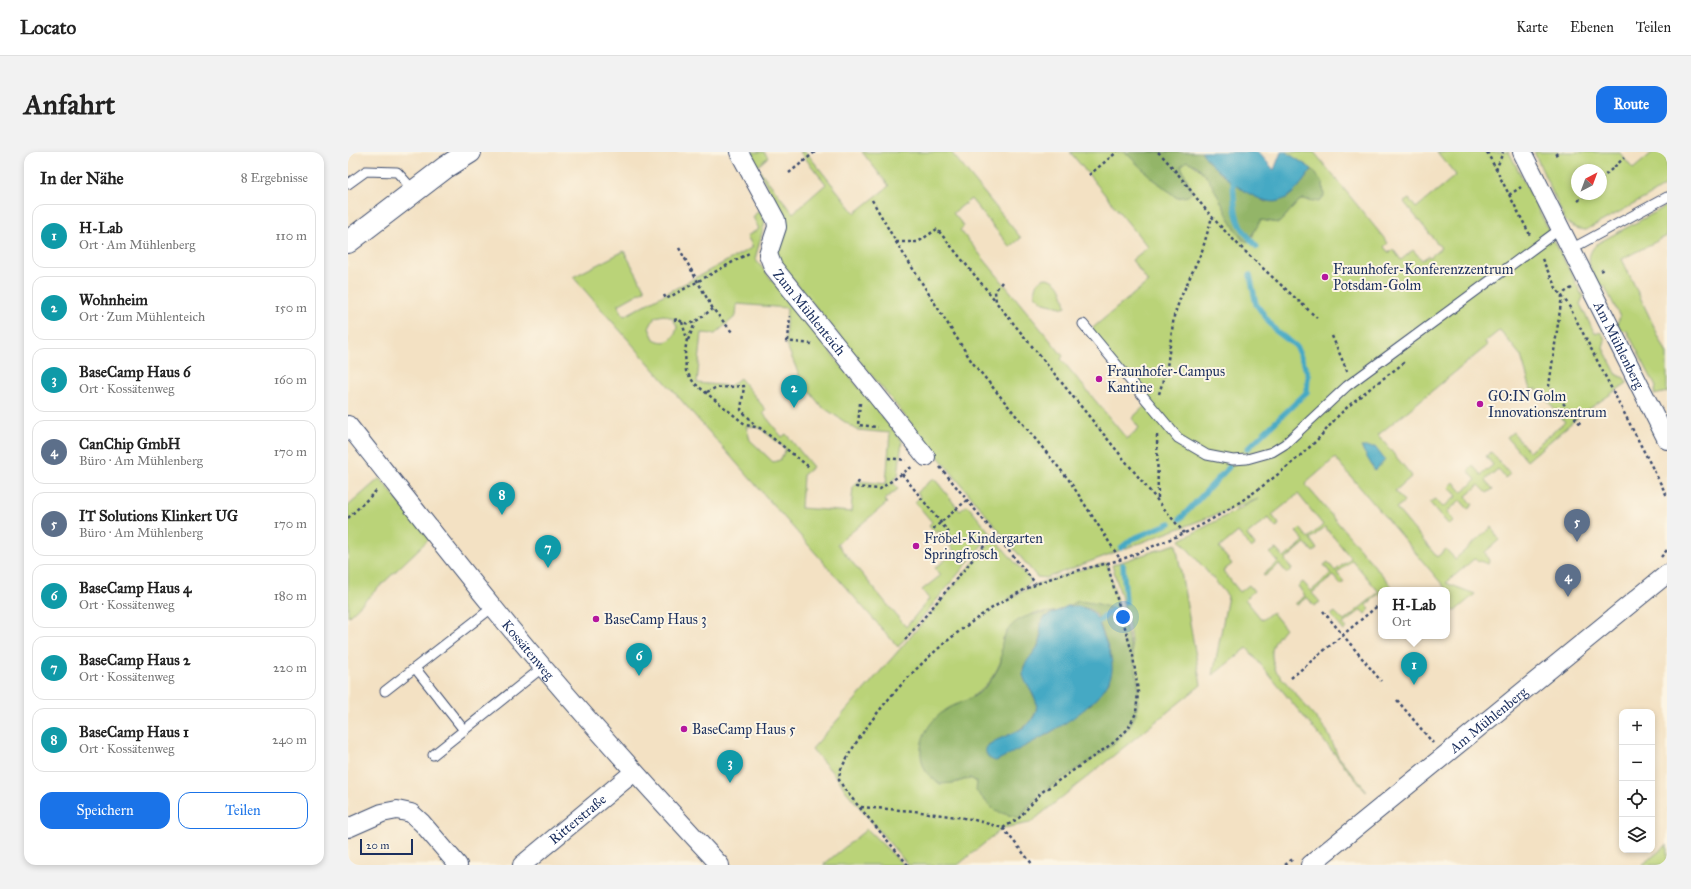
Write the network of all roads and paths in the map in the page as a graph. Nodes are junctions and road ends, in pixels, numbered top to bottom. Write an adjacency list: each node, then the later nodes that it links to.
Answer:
1 (470, 152): 17 (street)
2 (739, 152): 58 (street, Zum Mühlenteich)
3 (815, 152): 13 (path)
4 (1117, 152): 15 (path)
5 (1158, 152): 20 (path)
6 (1487, 152): 12 (path)
7 (1503, 152): 12 (path)
8 (1522, 152): 21 (street, Am Mühlenberg)
9 (1559, 152): 10 (path)
10 (1555, 155)
11 (1624, 158): 14 (path)
12 (1496, 170): 24 (path)
13 (789, 173)
14 (1607, 174)
15 (1089, 176)
16 (348, 184): 17 (lane)
17 (415, 192): 22 (street)
18 (1667, 197): 27 (lane)
19 (872, 200): 23 (path)
20 (1212, 217): 37 (path); 50 (path)
21 (1560, 229): 24 (lane); 27 (street, Am Mühlenberg)
22 (348, 242)
23 (896, 242): 34 (path); 72 (path)
24 (1536, 246): 47 (lane)
25 (679, 248): 30 (path)
26 (758, 248): 30 (path)
27 (1570, 249): 29 (street, Am Mühlenberg)
28 (1536, 265): 33 (path)
29 (1586, 280): 33 (path); 56 (street, Am Mühlenberg)
30 (697, 282): 32 (path); 35 (path)
31 (1002, 282): 34 (path)
32 (664, 295)
33 (1562, 296): 53 (path); 63 (path)
34 (996, 302): 65 (path)
35 (713, 309): 40 (path); 42 (path)
36 (790, 312): 45 (path)
37 (1317, 318)
38 (674, 320): 39 (path)
39 (682, 322): 40 (path); 44 (path)
40 (696, 323): 44 (path)
41 (1083, 324): 50 (lane)
42 (732, 332)
43 (1332, 336): 47 (path)
44 (687, 343): 48 (path)
45 (817, 344)
46 (1409, 359): 70 (path)
47 (1352, 382): 51 (lane)
48 (707, 392): 54 (path); 54 (path)
49 (860, 398): 55 (path)
50 (1150, 406): 51 (lane)
51 (1157, 414): 65 (path)
52 (348, 425): 61 (street, Kossätenweg)
53 (1582, 426)
54 (755, 428): 59 (path)
55 (884, 428)
56 (1667, 440)
57 (888, 458): 58 (path)
58 (918, 460): 60 (path); 64 (path)
59 (809, 467)
60 (902, 474): 62 (path); 67 (path)
61 (390, 478): 66 (path); 77 (street, Kossätenweg)
62 (859, 481)
63 (1667, 496)
64 (967, 500): 67 (path); 69 (path)
65 (1158, 501): 70 (path)
66 (348, 518)
67 (940, 522): 68 (path); 71 (path)
68 (933, 529)
69 (995, 533): 75 (path); 80 (path)
70 (1184, 533): 72 (path)
71 (945, 539)
72 (1120, 560): 73 (path)
73 (1107, 563): 75 (path); 93 (path)
74 (1667, 574): 99 (street, Am Mühlenberg)
75 (1036, 584): 91 (path)
76 (1378, 606): 79 (path)
77 (493, 607): 81 (street, Kossätenweg); 82 (lane)
78 (1323, 611): 79 (path)
79 (1343, 635): 83 (path); 84 (path)
80 (905, 640)
81 (543, 667): 87 (lane); 90 (street, Kossätenweg)
82 (415, 668): 85 (lane); 87 (lane)
83 (1291, 678)
84 (1381, 680)
85 (385, 691)
86 (1397, 700): 88 (path)
87 (464, 730): 89 (lane)
88 (1434, 744)
89 (432, 755)
90 (634, 772): 95 (street, Ritterstraße); 96 (street, Kossätenweg)
91 (860, 807): 93 (path); 97 (path)
92 (348, 828): 94 (street)
93 (1003, 828): 98 (path)
94 (458, 865)
95 (522, 865)
96 (720, 865)
97 (908, 865)
98 (1033, 865)
99 (1310, 865)

